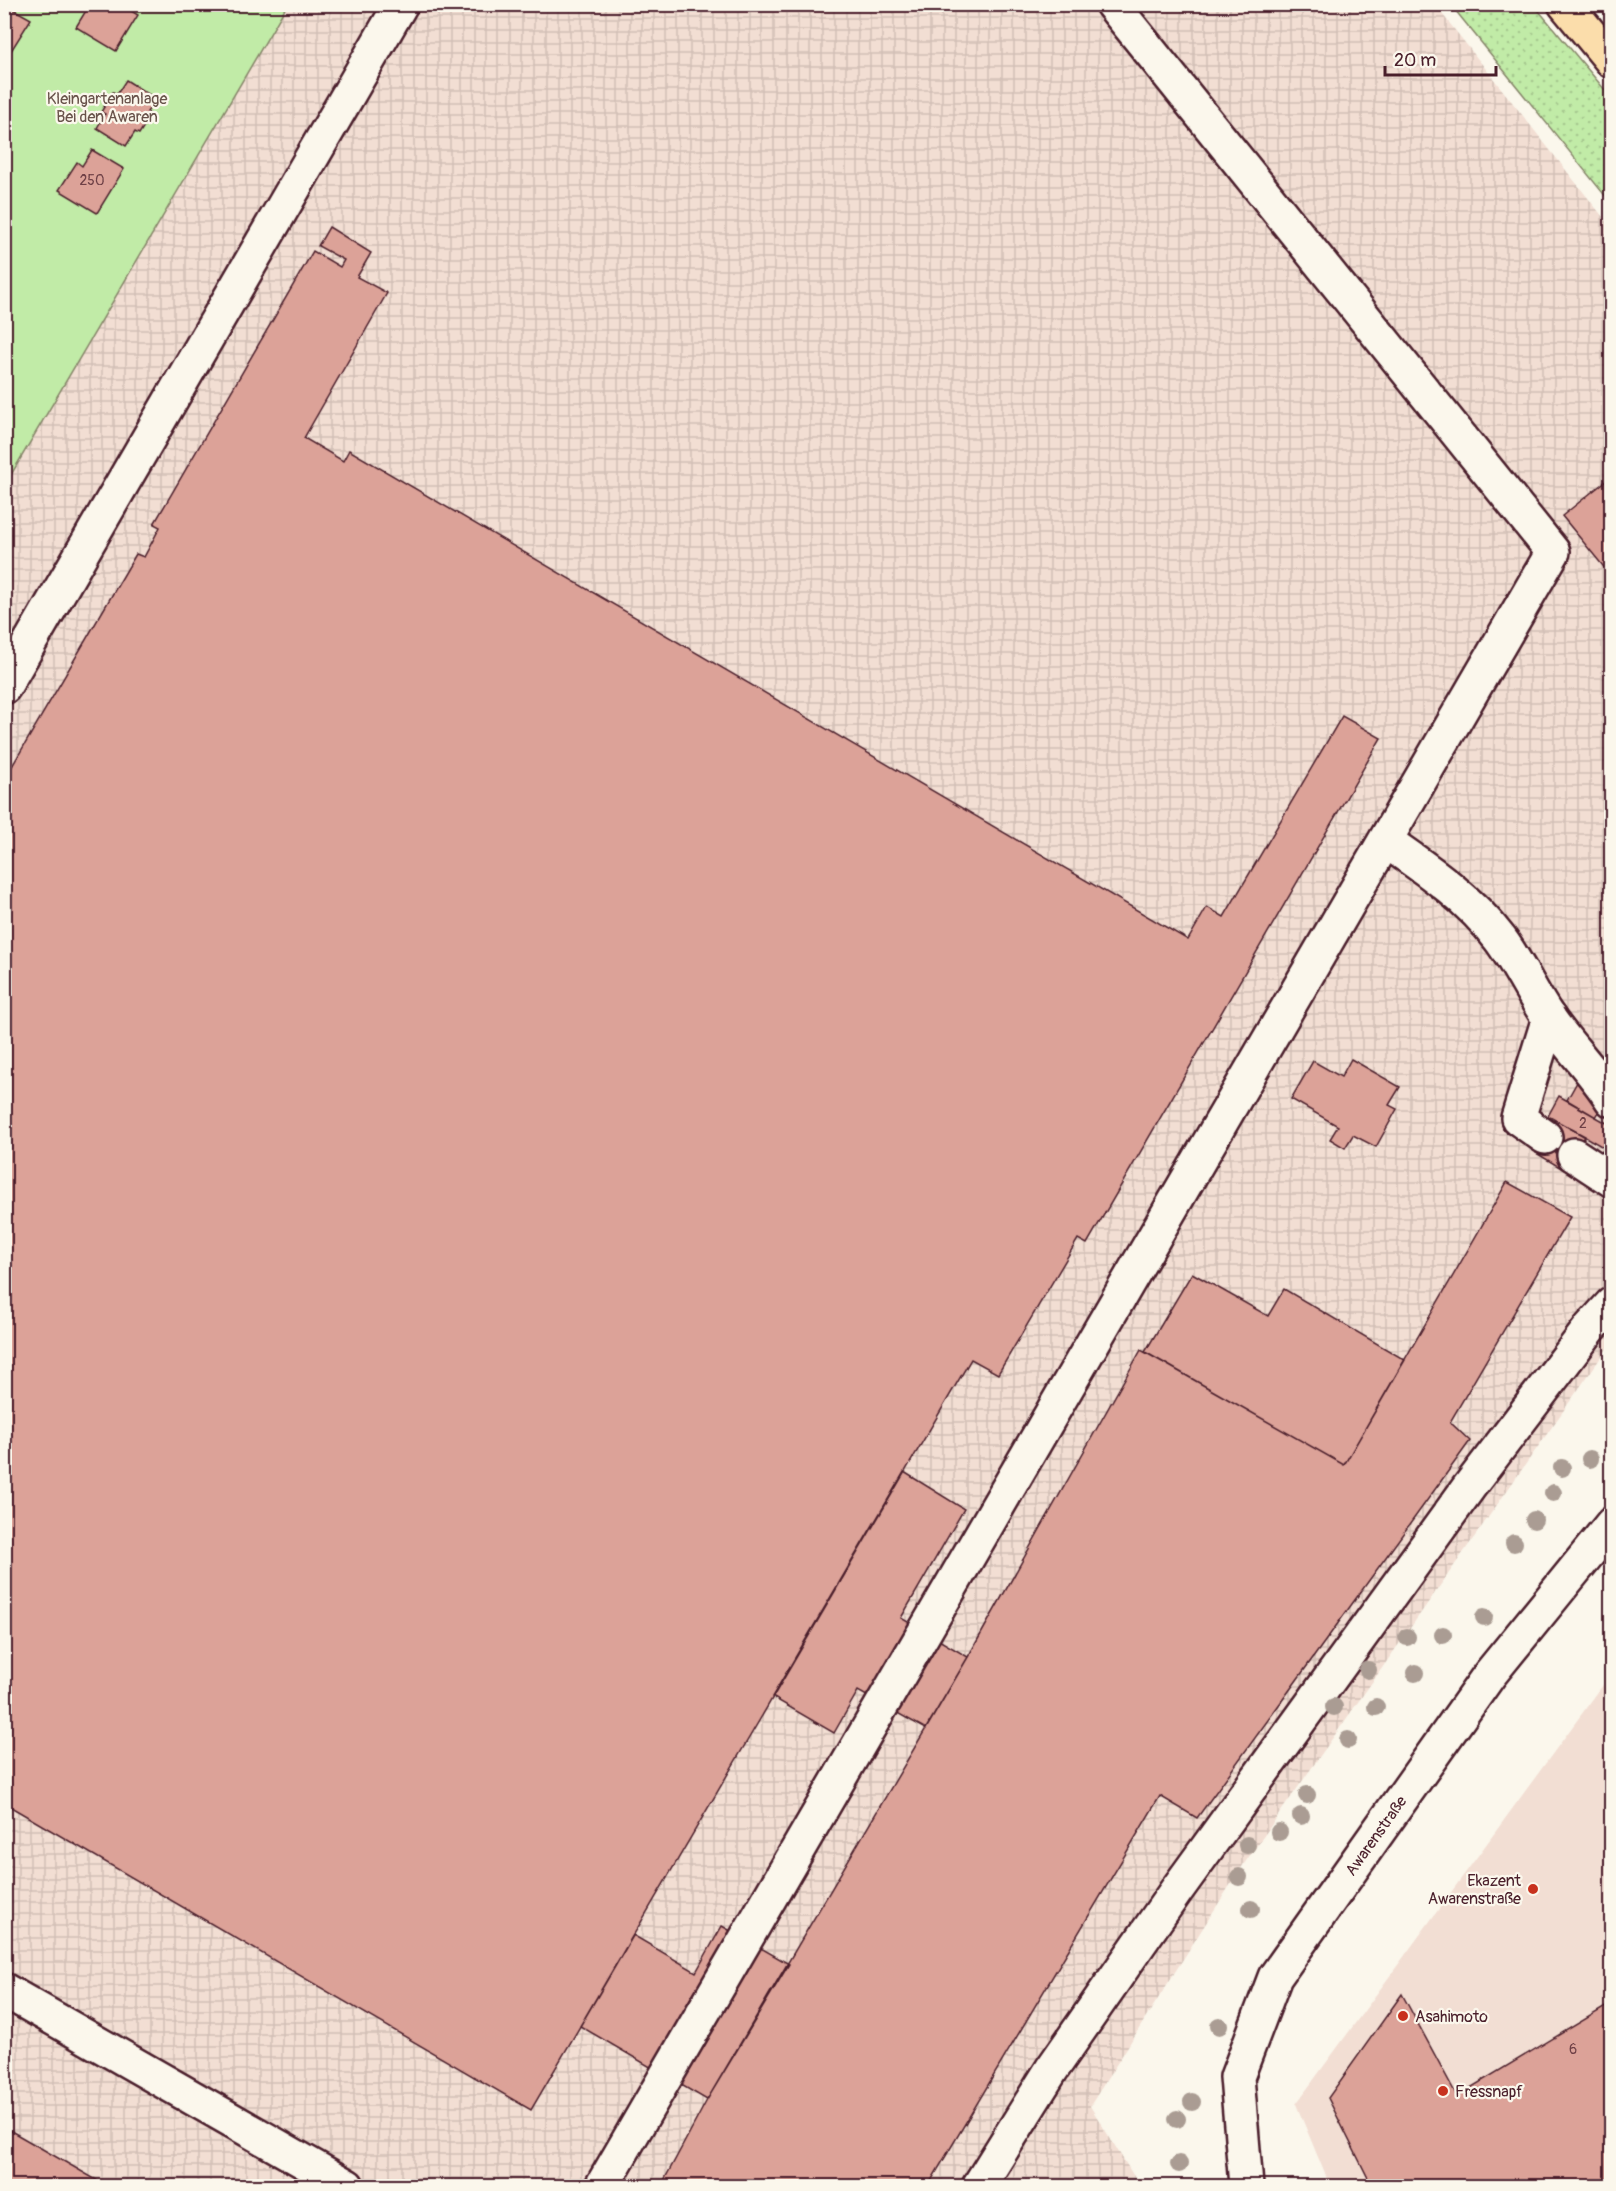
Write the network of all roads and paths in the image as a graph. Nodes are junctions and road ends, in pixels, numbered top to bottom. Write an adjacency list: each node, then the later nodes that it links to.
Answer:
1 (401, 4): 5 (street)
2 (1112, 4): 6 (street)
3 (1565, 4): 4 (main road)
4 (1611, 61)
5 (4, 687)
6 (1386, 841): 7 (street); 16 (street)
7 (1549, 1018): 8 (street); 9 (street)
8 (1611, 1101)
9 (1545, 1137)
10 (1574, 1155): 11 (street)
11 (1611, 1180)
12 (1611, 1304): 17 (street)
13 (1611, 1524): 18 (street, Awarenstraße)
14 (4, 1990): 15 (street)
15 (347, 2187)
16 (602, 2187)
17 (979, 2187)
18 (1246, 2187)

